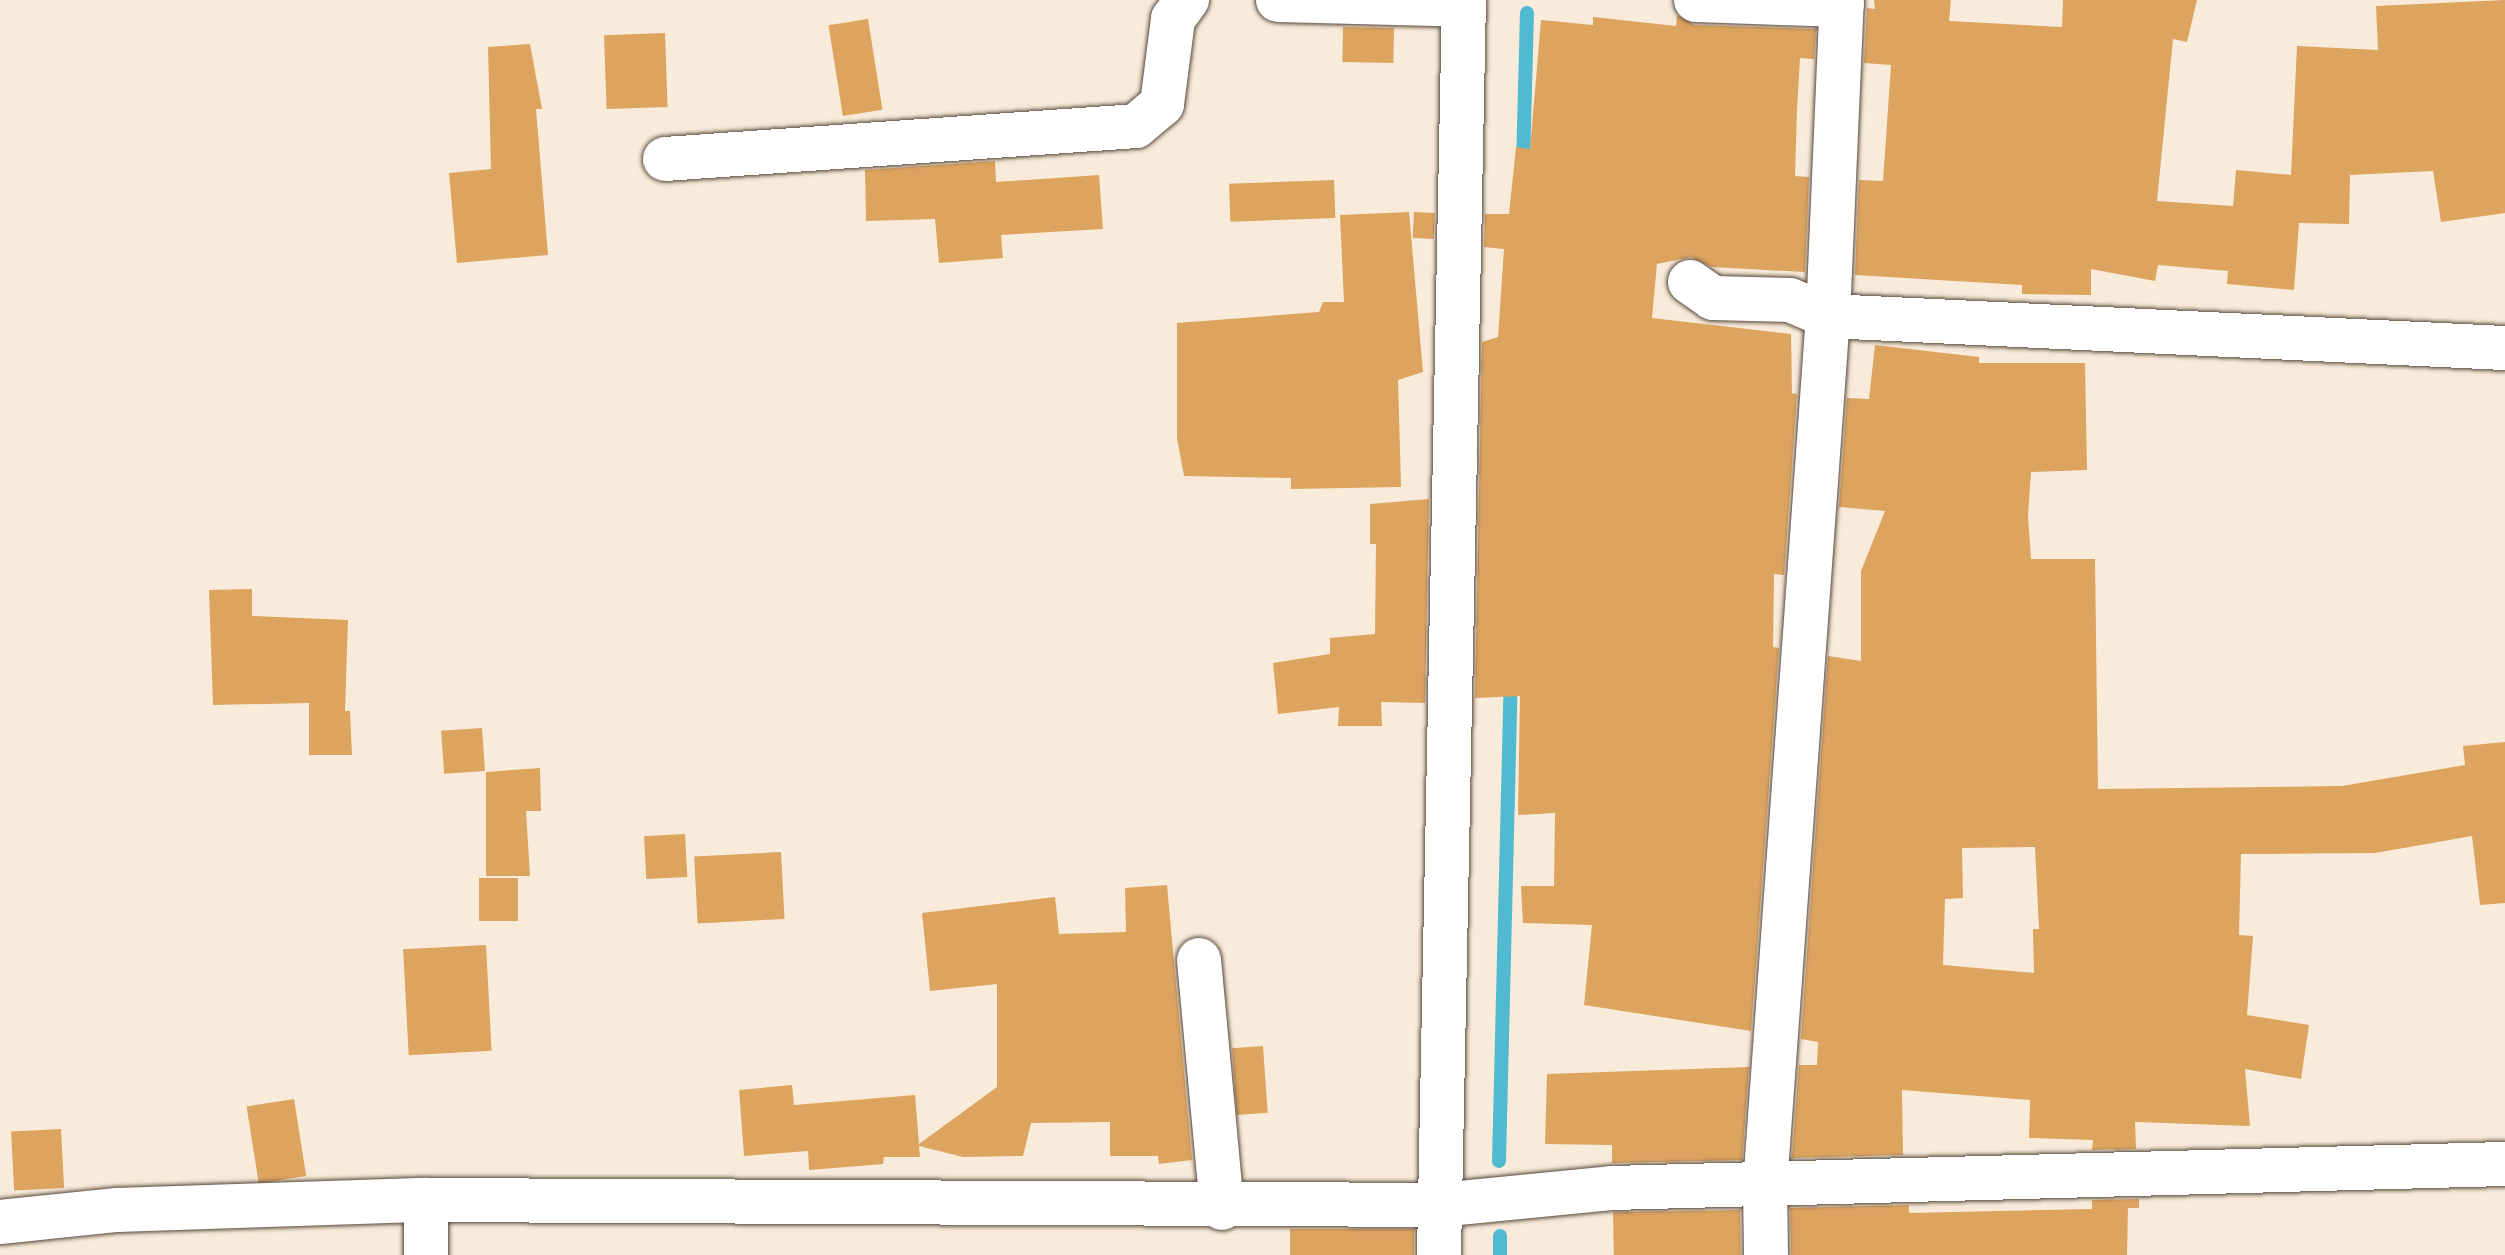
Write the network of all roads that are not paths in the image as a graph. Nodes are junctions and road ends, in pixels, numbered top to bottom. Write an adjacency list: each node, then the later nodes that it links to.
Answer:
1 (1187, 0): 6 (street)
2 (1278, 0): 4 (street)
3 (1696, 0): 5 (street)
4 (1464, 2): 14 (street)
5 (1842, 2): 8 (street)
6 (665, 159)
7 (1690, 282): 8 (street)
8 (1828, 316): 9 (street); 12 (street)
9 (2505, 348)
10 (1199, 960): 15 (street)
11 (2505, 1164): 12 (street)
12 (1765, 1186): 14 (street); 19 (street)
13 (426, 1200): 15 (street); 16 (street); 17 (street)
14 (1439, 1205): 15 (street); 18 (street)
15 (1222, 1208)
16 (0, 1222)
17 (426, 1255)
18 (1439, 1255)
19 (1766, 1255)

